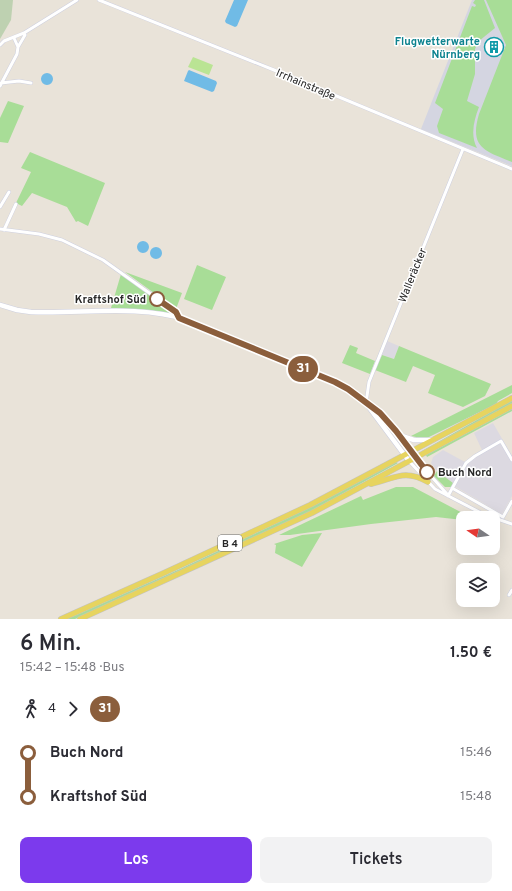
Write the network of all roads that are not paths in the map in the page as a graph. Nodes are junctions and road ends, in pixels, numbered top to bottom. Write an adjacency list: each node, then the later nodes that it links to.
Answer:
1 (77, 0): 3 (street)
2 (99, 0): 9 (street, Irrhainstraße)
3 (24, 33): 4 (street); 6 (street)
4 (14, 38): 5 (street); 6 (street)
5 (0, 45)
6 (18, 46): 8 (street)
7 (31, 83): 8 (street)
8 (1, 85)
9 (463, 149): 10 (street, Irrhainstraße); 18 (street, Walleräcker)
10 (512, 169)
11 (10, 192): 13 (street)
12 (16, 204): 14 (street)
13 (0, 207)
14 (2, 229): 16 (street)
15 (0, 305): 16 (street)
16 (179, 318): 18 (street)
17 (512, 398): 21 (main road, B 4)
18 (366, 403): 20 (street); 23 (street)
19 (512, 406): 24 (main road, B 4)
20 (398, 435): 21 (street); 22 (street)
21 (433, 440): 22 (main road, B 4)
22 (411, 452): 23 (main road, B 4); 24 (street)
23 (404, 456): 26 (street); 36 (main road, B 4)
24 (415, 458): 26 (main road, B 4); 30 (street)
25 (512, 460): 29 (street)
26 (409, 461): 27 (street); 28 (main road, B 4)
27 (428, 482): 28 (main road, B 4); 30 (street)
28 (364, 485): 37 (main road, B 4)
29 (452, 488): 30 (street); 32 (street)
30 (448, 496): 32 (street)
31 (512, 501): 32 (street)
32 (502, 518): 33 (street)
33 (512, 524)
34 (512, 590): 35 (street)
35 (509, 595)
36 (61, 619)
37 (80, 619)

